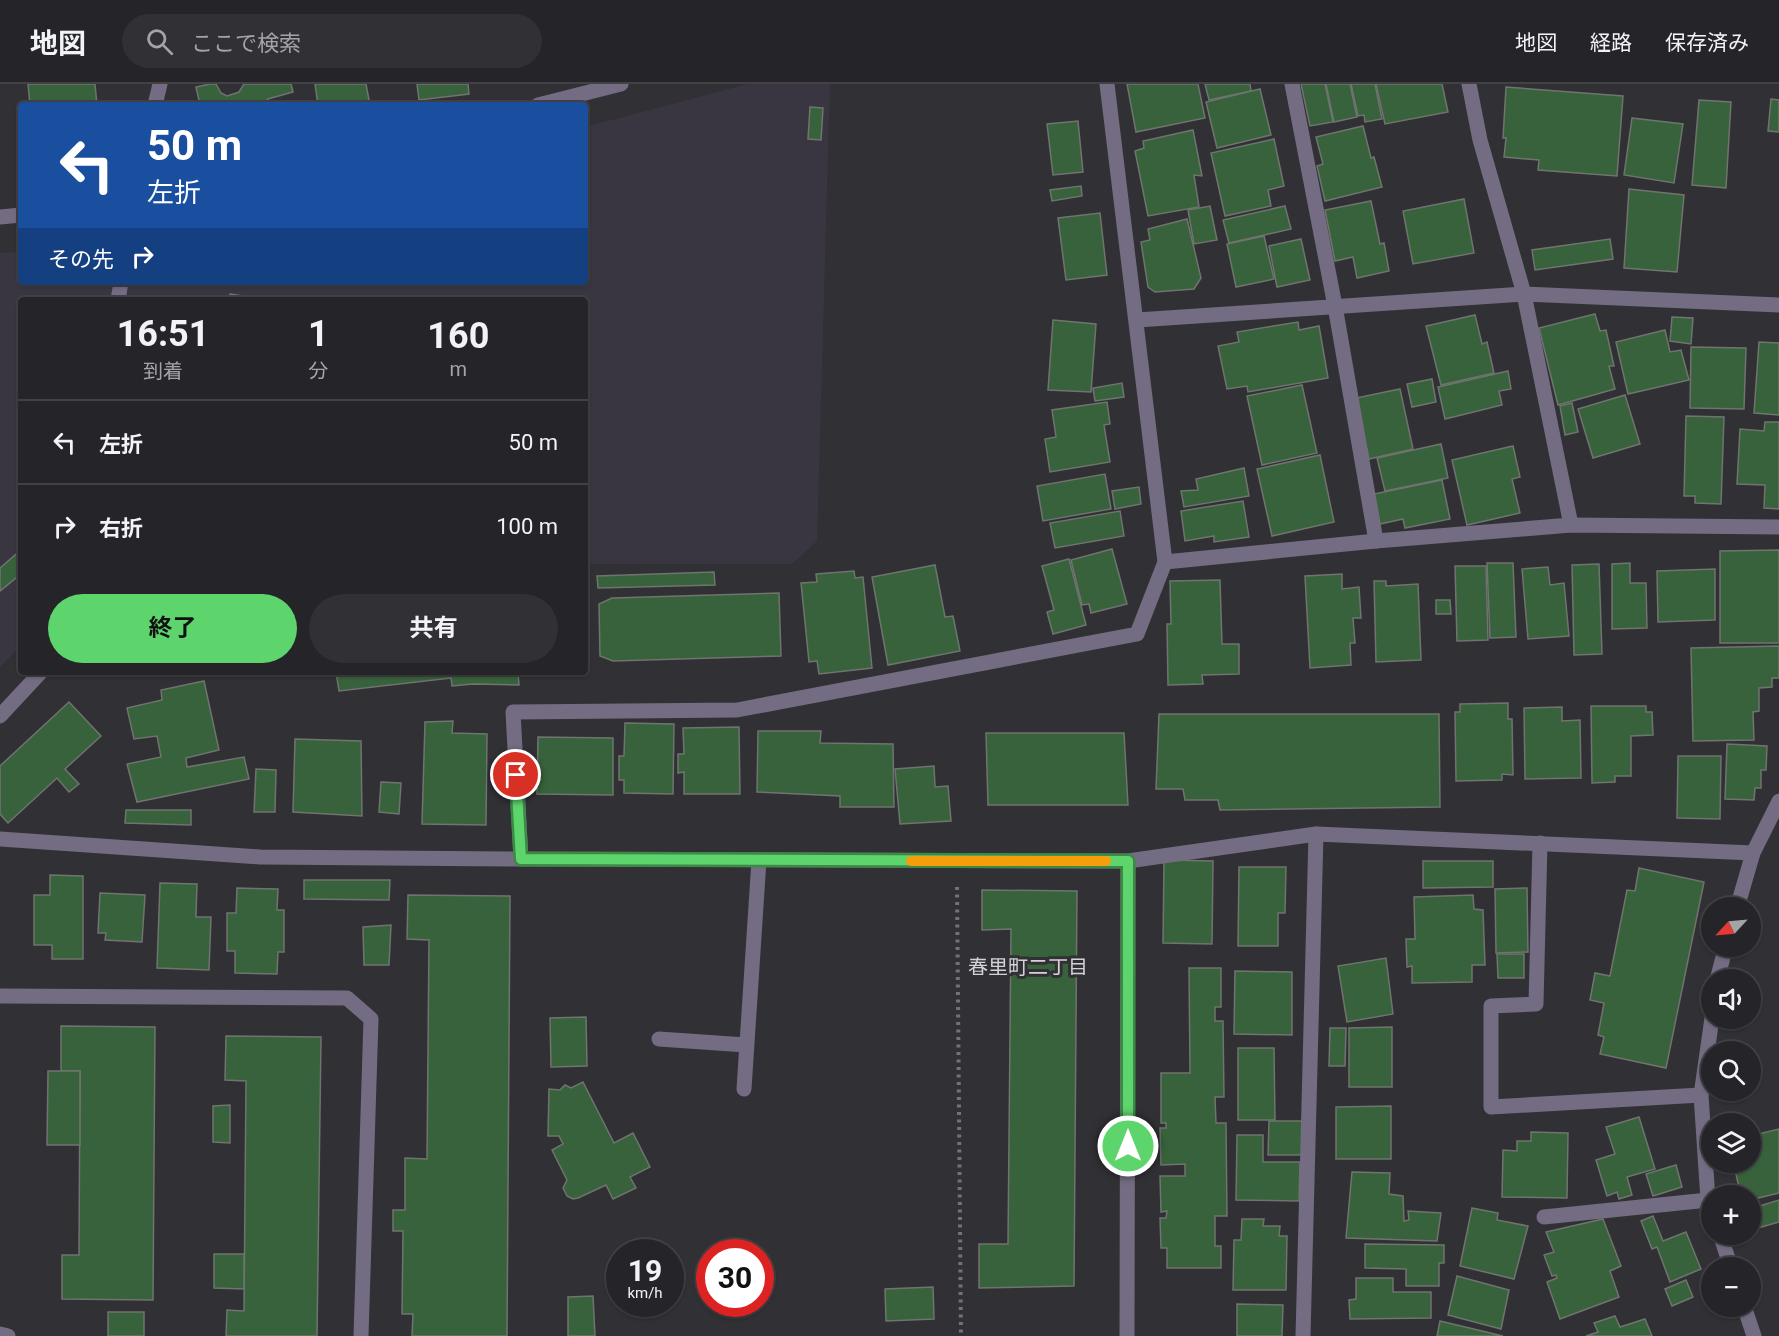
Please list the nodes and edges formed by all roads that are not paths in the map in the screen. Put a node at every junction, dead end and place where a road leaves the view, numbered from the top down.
1 (160, 84) edge
2 (1107, 84) edge
3 (1292, 84) edge
4 (1469, 84) edge
5 (616, 85) edge
6 (156, 102) edge
7 (550, 102) edge
8 (18, 215) edge
9 (0, 217) edge
10 (1524, 294) junction
11 (1779, 305) edge
12 (1335, 306) junction
13 (1137, 320) junction
14 (1571, 525) junction
15 (1779, 527) edge
16 (1376, 541) junction
17 (1165, 562) junction
18 (38, 675) edge
19 (0, 716) edge
20 (1779, 801) edge
21 (1316, 834) junction
22 (0, 838) edge
23 (1540, 843) junction
24 (1752, 853) junction
25 (521, 859) junction
26 (759, 860) junction
27 (1128, 861) junction
28 (1740, 897) edge
29 (0, 996) edge
30 (659, 1039) dead end
31 (746, 1045) junction
32 (744, 1089) dead end
33 (1701, 1095) edge
34 (1701, 1101) edge
35 (1708, 1185) edge
36 (1701, 1206) edge
37 (1545, 1217) dead end
38 (1748, 1317) edge
39 (0, 1334) edge
40 (8, 1336) edge
41 (361, 1336) edge
42 (1127, 1336) edge
43 (1303, 1336) edge
44 (1754, 1336) edge

1 - 6 street
2 - 13 street
3 - 12 street
4 - 10 street
5 - 7 street
8 - 9 street
10 - 11 street
10 - 12 street
10 - 14 street
12 - 13 street
12 - 16 street
13 - 17 street
14 - 15 street
14 - 16 street
16 - 17 street
17 - 25 street
18 - 19 street
20 - 24 street
21 - 23 street
21 - 27 street
21 - 43 street
22 - 25 street
23 - 24 street
23 - 33 street
24 - 28 street
25 - 26 street
26 - 27 street
26 - 31 street
27 - 42 street
29 - 41 street
30 - 31 street
31 - 32 street
34 - 35 street
36 - 37 street
38 - 44 street
39 - 40 street

